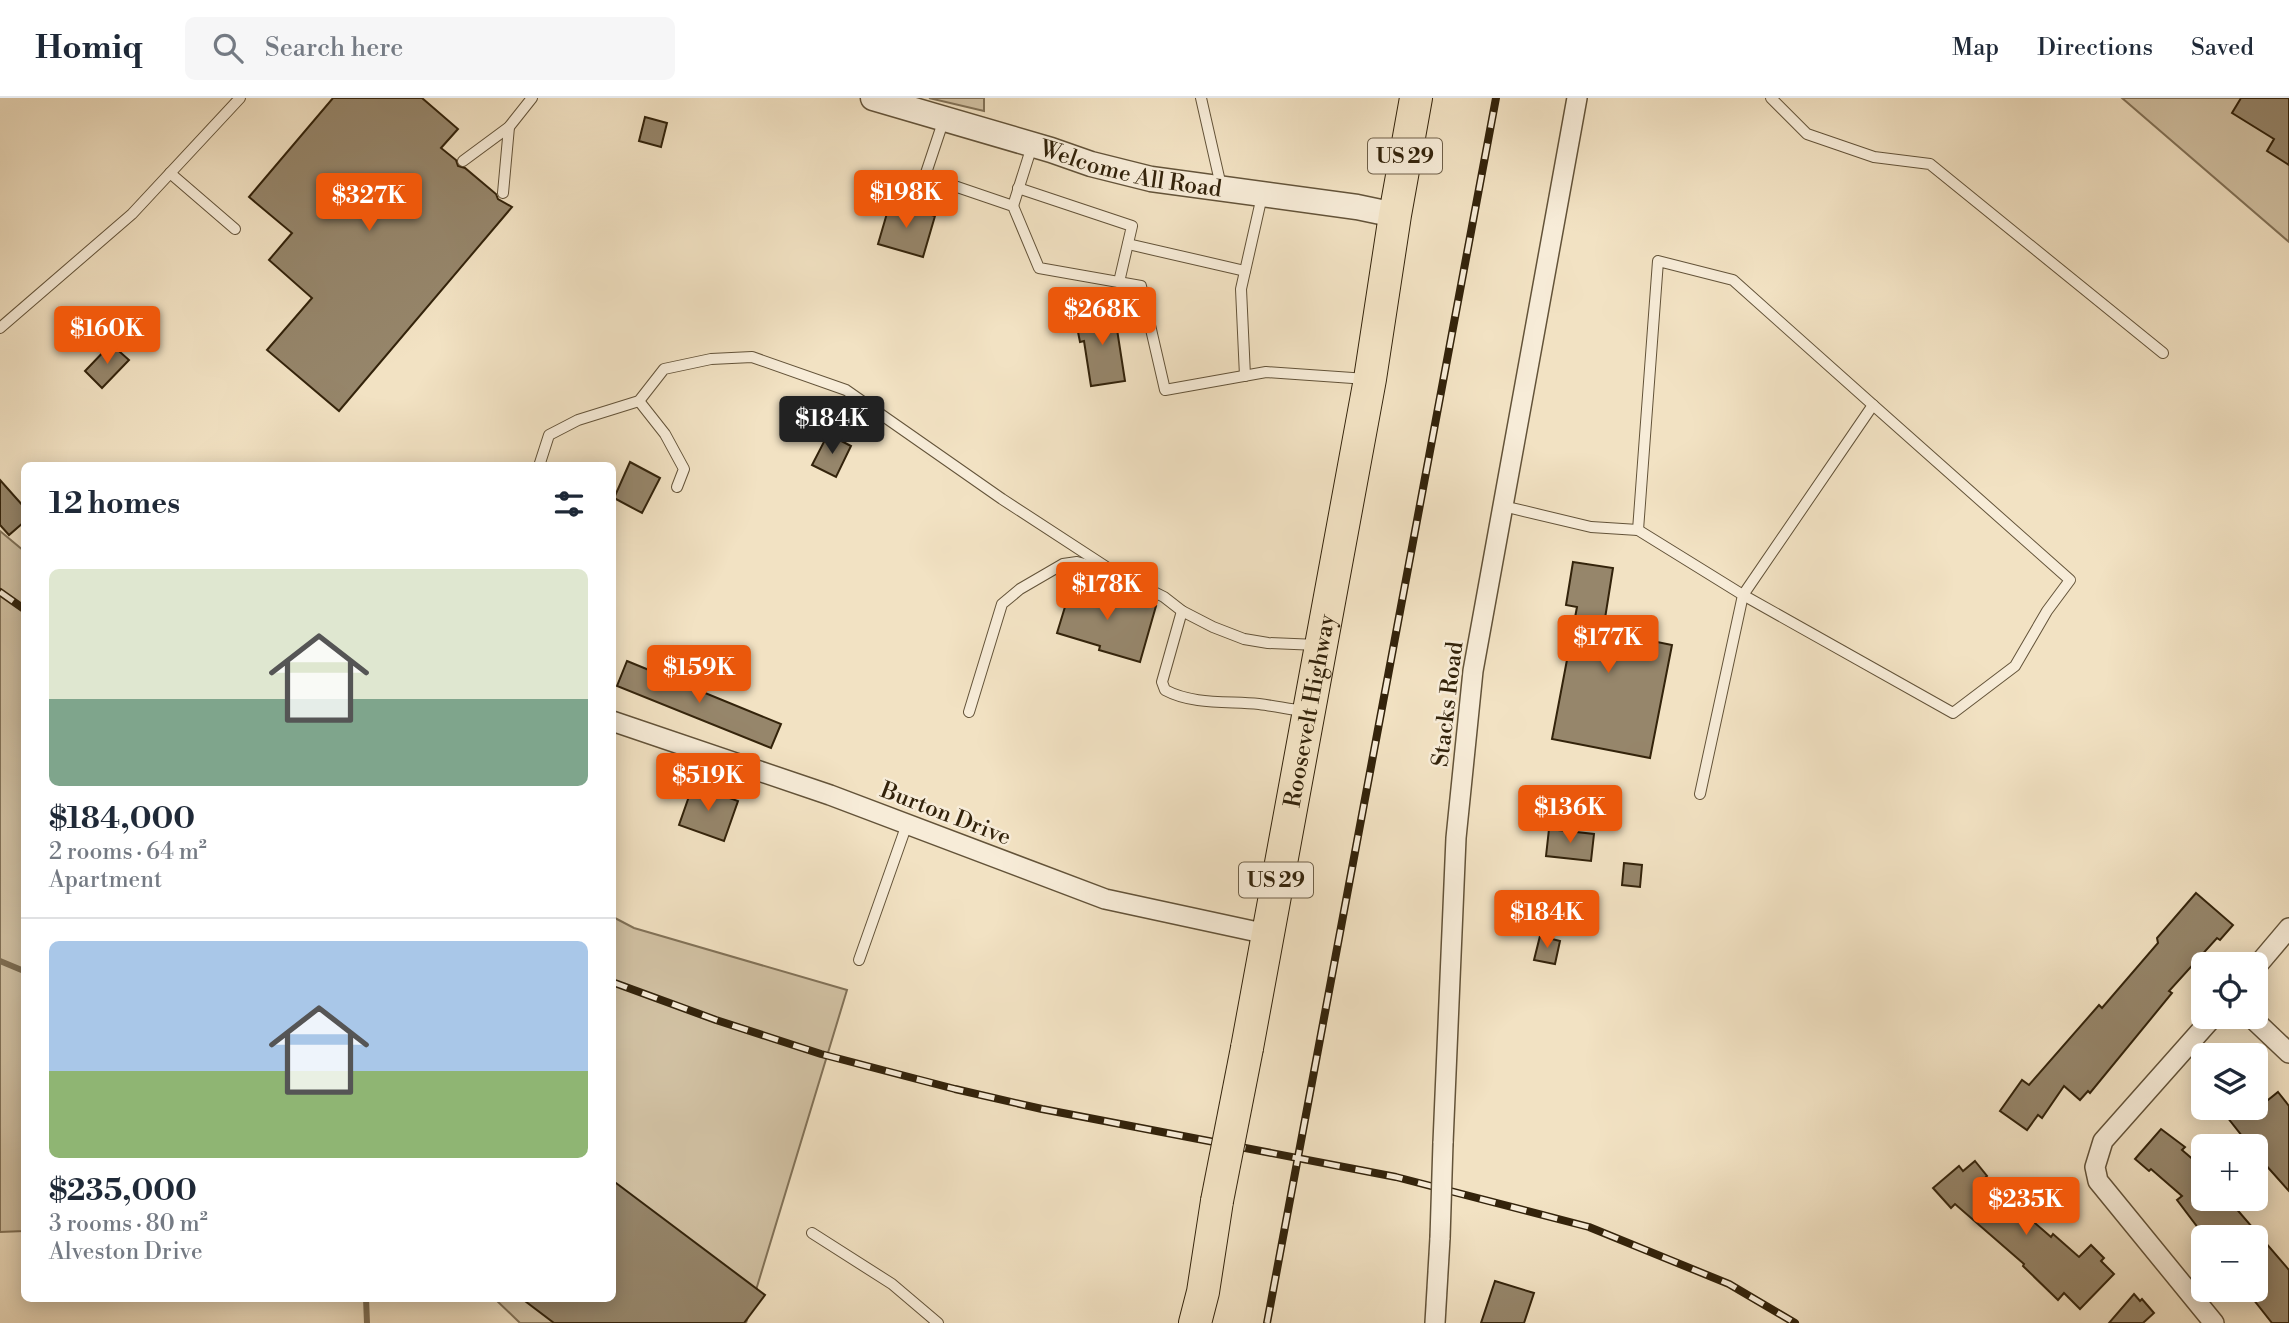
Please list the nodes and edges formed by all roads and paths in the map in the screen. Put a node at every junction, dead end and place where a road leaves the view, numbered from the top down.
1 (240, 98) edge
2 (873, 98) edge
3 (1201, 98) edge
4 (1416, 98) edge
5 (1577, 98) edge
6 (1771, 98) edge
7 (530, 99) edge
8 (944, 118) junction
9 (509, 127) junction
10 (1033, 145) junction
11 (463, 161) dead end
12 (170, 173) junction
13 (1018, 188) junction
14 (1222, 190) junction
15 (503, 193) dead end
16 (1262, 195) junction
17 (1013, 206) junction
18 (1395, 215) junction
19 (235, 229) dead end
20 (1128, 244) junction
21 (1245, 271) junction
22 (1119, 282) junction
23 (0, 328) edge
24 (2163, 353) dead end
25 (1245, 376) junction
26 (1370, 379) junction
27 (639, 401) junction
28 (1873, 405) junction
29 (540, 462) edge
30 (677, 487) dead end
31 (1503, 506) junction
32 (1638, 530) junction
33 (1114, 572) junction
34 (1743, 595) junction
35 (1182, 611) junction
36 (1322, 645) junction
37 (969, 712) dead end
38 (1308, 712) junction
39 (616, 722) edge
40 (1700, 794) dead end
41 (907, 824) junction
42 (2289, 928) edge
43 (1266, 933) junction
44 (2268, 953) edge
45 (859, 960) dead end
46 (2202, 1029) edge
47 (2264, 1029) edge
48 (2289, 1053) edge
49 (812, 1233) dead end
50 (938, 1323) edge
51 (1195, 1323) edge
52 (1435, 1323) edge
53 (2214, 1323) edge

1 - 12 lane
2 - 8 street, Welcome All Road
3 - 14 lane
4 - 18 main road, Roosevelt Highway / US 29
5 - 31 street, Stacks Road
6 - 24 lane
7 - 9 lane
8 - 10 street, Welcome All Road
8 - 17 lane
9 - 11 lane
9 - 15 lane
10 - 13 lane
10 - 14 street, Welcome All Road
12 - 19 lane
12 - 23 lane
13 - 17 lane
13 - 20 lane
14 - 16 street, Welcome All Road
16 - 18 street, Welcome All Road
16 - 21 lane
17 - 22 lane
18 - 26 main road, Roosevelt Highway / US 29
20 - 21 lane
20 - 22 lane
21 - 25 lane
22 - 25 lane
25 - 26 lane
26 - 36 main road, Roosevelt Highway / US 29
27 - 29 lane
27 - 30 lane
27 - 33 lane
28 - 32 lane
28 - 34 lane
28 - 34 lane
31 - 32 lane
31 - 52 street, Stacks Road, bridge
32 - 34 lane
33 - 35 lane
33 - 37 lane
34 - 40 lane
35 - 36 lane
35 - 38 lane
36 - 38 main road, Roosevelt Highway / US 29
38 - 43 main road, Roosevelt Highway / US 29
39 - 41 street, Burton Drive
41 - 43 street, Burton Drive
41 - 45 lane
42 - 44 street
43 - 51 main road, Roosevelt Highway / US 29, bridge
46 - 53 street
47 - 48 street
49 - 50 lane

